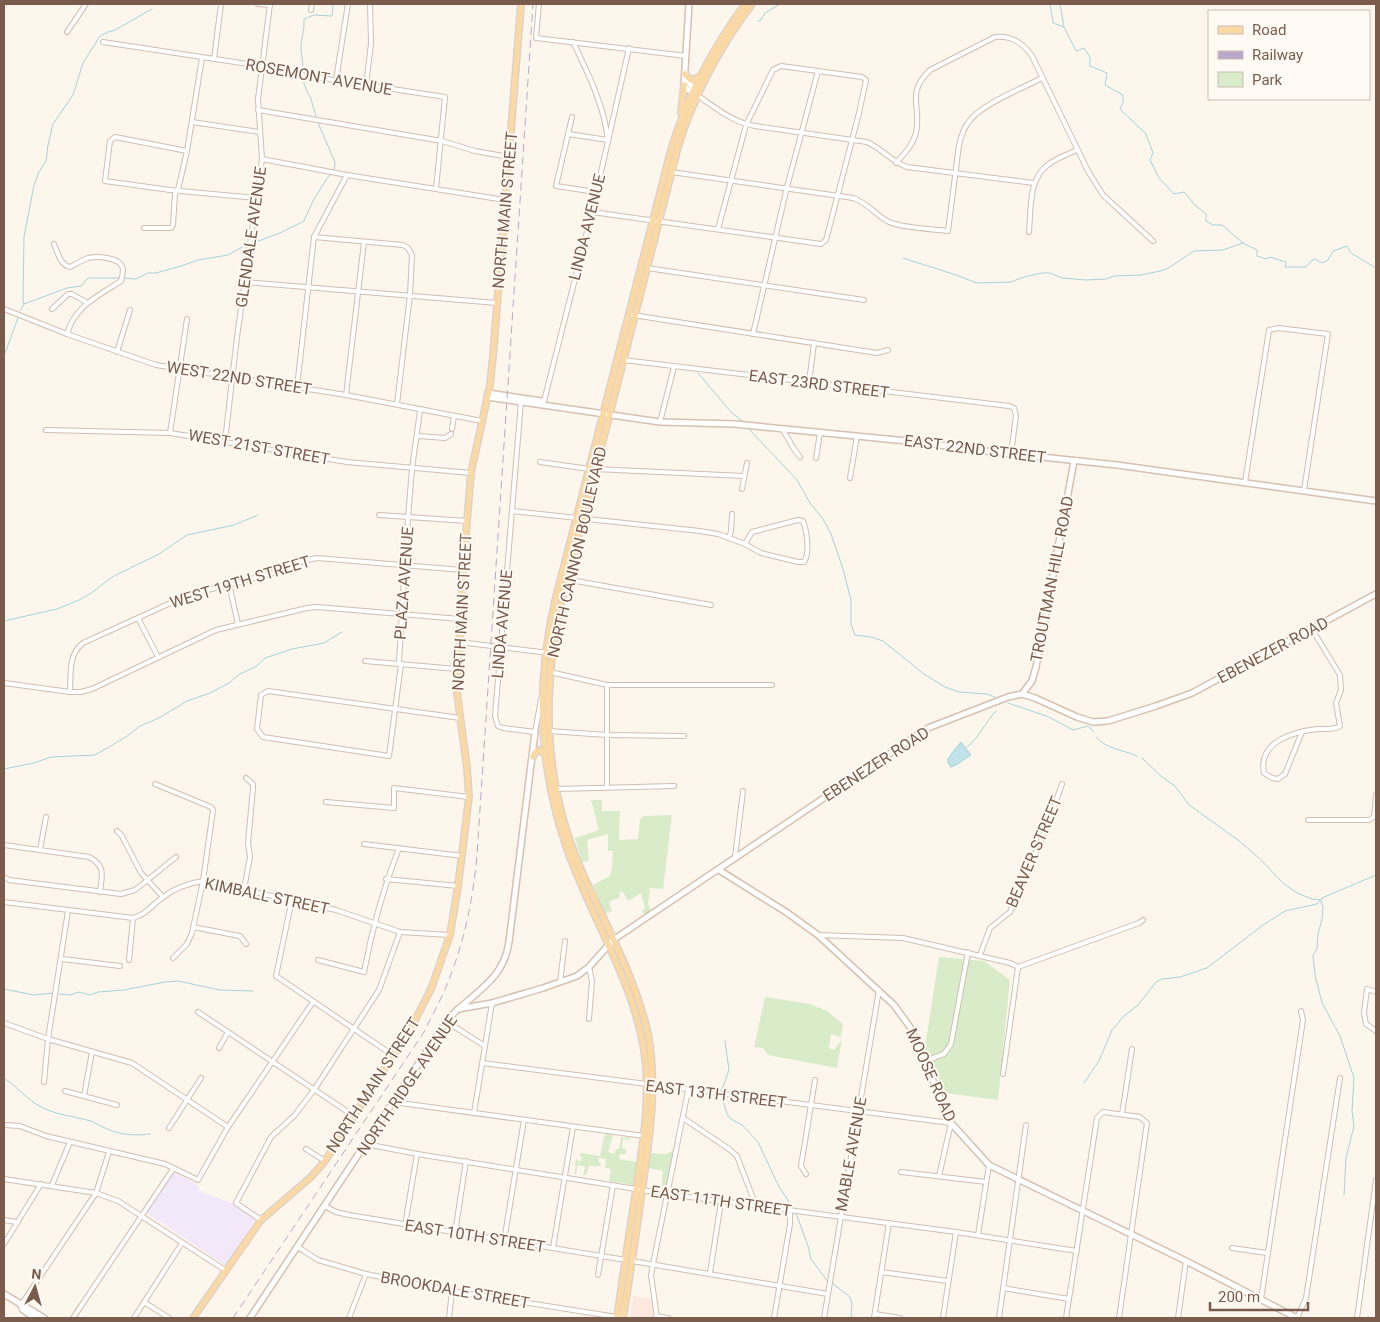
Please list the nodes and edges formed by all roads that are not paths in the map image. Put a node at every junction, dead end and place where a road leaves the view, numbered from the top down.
1 (86, 4) edge
2 (221, 4) edge
3 (258, 4) edge
4 (270, 4) edge
5 (312, 4) edge
6 (348, 4) edge
7 (370, 4) edge
8 (521, 4) edge
9 (539, 4) edge
10 (688, 4) edge
11 (745, 4) edge
12 (752, 4) edge
13 (311, 10) dead end
14 (67, 32) dead end
15 (104, 42) dead end
16 (573, 42) junction
17 (629, 48) junction
18 (686, 56) junction
19 (202, 58) junction
20 (214, 59) junction
21 (260, 66) junction
22 (818, 71) junction
23 (685, 74) junction
24 (699, 77) junction
25 (1042, 78) junction
26 (336, 80) junction
27 (684, 85) junction
28 (366, 86) junction
29 (695, 92) junction
30 (258, 110) junction
31 (572, 117) dead end
32 (192, 122) junction
33 (679, 124) junction
34 (746, 124) junction
35 (259, 132) junction
36 (802, 133) junction
37 (568, 134) junction
38 (608, 140) junction
39 (852, 140) junction
40 (442, 141) junction
41 (187, 150) junction
42 (1077, 150) junction
43 (509, 157) junction
44 (262, 159) junction
45 (896, 163) junction
46 (671, 172) junction
47 (955, 173) junction
48 (347, 175) junction
49 (730, 180) junction
50 (1034, 183) junction
51 (787, 188) junction
52 (436, 189) junction
53 (178, 190) junction
54 (596, 192) junction
55 (838, 195) junction
56 (257, 198) junction
57 (505, 200) junction
58 (592, 212) junction
59 (655, 222) junction
60 (144, 228) dead end
61 (718, 229) junction
62 (1029, 232) dead end
63 (314, 237) junction
64 (776, 237) junction
65 (1153, 241) dead end
66 (364, 242) junction
67 (54, 244) dead end
68 (647, 268) junction
69 (244, 282) junction
70 (764, 286) junction
71 (308, 288) junction
72 (358, 291) junction
73 (410, 295) junction
74 (864, 300) dead end
75 (86, 302) junction
76 (497, 303) junction
77 (52, 309) dead end
78 (4, 310) edge
79 (130, 310) dead end
80 (631, 315) junction
81 (187, 319) dead end
82 (67, 334) junction
83 (753, 334) junction
84 (814, 344) junction
85 (888, 350) dead end
86 (117, 352) junction
87 (623, 360) junction
88 (674, 367) junction
89 (180, 369) junction
90 (233, 378) junction
91 (809, 382) junction
92 (297, 387) junction
93 (346, 395) junction
94 (488, 395) junction
95 (521, 402) junction
96 (543, 403) junction
97 (397, 404) junction
98 (420, 410) junction
99 (606, 414) junction
100 (454, 416) junction
101 (482, 421) junction
102 (660, 422) junction
103 (452, 429) dead end
104 (46, 430) dead end
105 (783, 430) junction
106 (170, 433) junction
107 (820, 433) junction
108 (451, 434) dead end
109 (418, 436) junction
110 (857, 436) junction
111 (225, 441) junction
112 (1012, 454) junction
113 (800, 457) dead end
114 (816, 458) dead end
115 (1074, 461) junction
116 (540, 462) dead end
117 (747, 463) dead end
118 (412, 468) junction
119 (592, 469) junction
120 (471, 473) junction
121 (744, 476) junction
122 (850, 478) dead end
123 (1245, 482) junction
124 (742, 489) dead end
125 (1304, 490) junction
126 (1376, 501) edge
127 (512, 511) junction
128 (732, 514) dead end
129 (378, 515) dead end
130 (408, 517) junction
131 (579, 519) junction
132 (467, 521) junction
133 (729, 538) junction
134 (745, 544) junction
135 (405, 566) junction
136 (463, 570) junction
137 (564, 579) junction
138 (229, 584) junction
139 (1376, 594) edge
140 (711, 605) dead end
141 (402, 614) junction
142 (138, 618) junction
143 (460, 619) junction
144 (238, 624) junction
145 (1312, 629) junction
146 (459, 642) junction
147 (500, 647) junction
148 (548, 653) junction
149 (158, 657) junction
150 (365, 661) dead end
151 (401, 664) junction
152 (457, 669) junction
153 (550, 672) junction
154 (4, 683) edge
155 (607, 685) junction
156 (772, 685) dead end
157 (542, 691) junction
158 (70, 692) junction
159 (1022, 694) junction
160 (396, 708) junction
161 (460, 718) junction
162 (549, 731) junction
163 (535, 732) junction
164 (1302, 732) junction
165 (607, 736) junction
166 (684, 736) dead end
167 (544, 753) junction
168 (533, 757) junction
169 (246, 778) dead end
170 (155, 784) dead end
171 (1062, 784) dead end
172 (674, 786) dead end
173 (607, 787) junction
174 (556, 789) junction
175 (743, 791) dead end
176 (1376, 795) edge
177 (469, 798) junction
178 (326, 802) dead end
179 (46, 817) dead end
180 (1308, 820) dead end
181 (117, 831) dead end
182 (364, 844) dead end
183 (4, 845) edge
184 (398, 848) junction
185 (40, 850) junction
186 (462, 856) junction
187 (176, 857) dead end
188 (735, 857) junction
189 (719, 870) junction
190 (4, 877) edge
191 (386, 879) junction
192 (148, 880) junction
193 (203, 881) junction
194 (458, 886) junction
195 (244, 889) junction
196 (100, 892) junction
197 (162, 897) junction
198 (292, 899) junction
199 (4, 902) edge
200 (68, 911) junction
201 (133, 918) junction
202 (1143, 920) dead end
203 (374, 923) junction
204 (193, 927) junction
205 (400, 932) junction
206 (818, 934) junction
207 (450, 935) junction
208 (565, 941) dead end
209 (610, 942) junction
210 (246, 944) dead end
211 (968, 952) junction
212 (980, 955) junction
213 (173, 958) dead end
214 (62, 959) junction
215 (129, 960) dead end
216 (318, 960) dead end
217 (120, 966) dead end
218 (589, 967) junction
219 (1018, 967) junction
220 (560, 982) junction
221 (879, 990) junction
222 (1376, 992) edge
223 (313, 1002) junction
224 (492, 1003) junction
225 (458, 1009) junction
226 (1301, 1011) dead end
227 (198, 1012) dead end
228 (589, 1019) dead end
229 (447, 1022) junction
230 (4, 1023) edge
231 (354, 1029) junction
232 (1376, 1031) edge
233 (228, 1032) junction
234 (48, 1039) junction
235 (485, 1046) junction
236 (219, 1048) dead end
237 (1132, 1049) dead end
238 (92, 1052) junction
239 (394, 1056) junction
240 (274, 1061) junction
241 (925, 1061) junction
242 (482, 1063) junction
243 (1003, 1074) dead end
244 (201, 1078) dead end
245 (1340, 1078) dead end
246 (815, 1080) dead end
247 (44, 1082) dead end
248 (650, 1086) junction
249 (314, 1090) junction
250 (688, 1090) junction
251 (65, 1091) dead end
252 (84, 1096) junction
253 (186, 1099) junction
254 (393, 1102) junction
255 (117, 1105) dead end
256 (810, 1106) junction
257 (858, 1112) junction
258 (474, 1113) junction
259 (1122, 1114) junction
260 (354, 1116) junction
261 (683, 1118) junction
262 (524, 1120) junction
263 (951, 1123) junction
264 (4, 1124) edge
265 (1026, 1125) dead end
266 (228, 1127) junction
267 (573, 1127) junction
268 (169, 1128) dead end
269 (644, 1136) junction
270 (70, 1142) junction
271 (366, 1144) junction
272 (306, 1149) dead end
273 (110, 1152) junction
274 (417, 1154) junction
275 (324, 1161) junction
276 (466, 1162) junction
277 (990, 1164) junction
278 (173, 1169) junction
279 (516, 1170) junction
280 (902, 1172) dead end
281 (806, 1174) dead end
282 (940, 1176) junction
283 (4, 1178) edge
284 (565, 1178) junction
285 (1019, 1180) junction
286 (1376, 1180) edge
287 (986, 1182) junction
288 (41, 1184) junction
289 (52, 1185) junction
290 (613, 1185) junction
291 (639, 1190) junction
292 (96, 1193) junction
293 (667, 1194) junction
294 (721, 1202) junction
295 (325, 1206) junction
296 (756, 1206) junction
297 (793, 1210) junction
298 (1083, 1210) junction
299 (142, 1215) junction
300 (840, 1217) junction
301 (4, 1220) edge
302 (261, 1220) junction
303 (17, 1222) junction
304 (889, 1223) junction
305 (405, 1225) junction
306 (956, 1232) junction
307 (455, 1233) junction
308 (1132, 1234) junction
309 (978, 1235) junction
310 (504, 1240) junction
311 (1010, 1240) junction
312 (182, 1243) junction
313 (4, 1244) edge
314 (298, 1248) junction
315 (553, 1248) junction
316 (1232, 1248) dead end
317 (1077, 1251) junction
318 (1268, 1253) junction
319 (601, 1256) junction
320 (629, 1260) junction
321 (1186, 1260) junction
322 (653, 1264) junction
323 (225, 1270) junction
324 (881, 1272) junction
325 (710, 1273) junction
326 (366, 1274) junction
327 (598, 1276) dead end
328 (948, 1281) junction
329 (780, 1285) junction
330 (1003, 1288) junction
331 (452, 1291) junction
332 (4, 1294) edge
333 (828, 1294) junction
334 (1070, 1299) junction
335 (1261, 1299) junction
336 (144, 1302) junction
337 (21, 1305) junction
338 (874, 1316) edge
339 (656, 1317) edge
340 (35, 1318) edge
341 (44, 1318) edge
342 (73, 1318) edge
343 (134, 1318) edge
344 (169, 1318) edge
345 (193, 1318) edge
346 (250, 1318) edge
347 (349, 1318) edge
348 (448, 1318) edge
349 (619, 1318) edge
350 (668, 1318) edge
351 (774, 1318) edge
352 (824, 1318) edge
353 (900, 1318) edge
354 (943, 1318) edge
355 (999, 1318) edge
356 (1066, 1318) edge
357 (1119, 1318) edge
358 (1178, 1318) edge
359 (1297, 1318) edge
360 (1357, 1318) edge

1 - 14 street
2 - 20 street
3 - 4 street
4 - 21 street, GLENDALE AVENUE
5 - 13 street
6 - 26 street
7 - 28 street
8 - 43 main road, NORTH MAIN STREET
9 - 16 street
10 - 18 street
11 - 24 main road, NORTH CANNON BOULEVARD
12 - 29 main road, NORTH CANNON BOULEVARD
15 - 19 street, ROSEMONT AVENUE
16 - 17 street
16 - 38 street
17 - 18 street
17 - 38 street, LINDA AVENUE
18 - 23 street
19 - 20 street, ROSEMONT AVENUE
19 - 32 street
20 - 21 street, ROSEMONT AVENUE
21 - 26 street, ROSEMONT AVENUE
21 - 30 street, GLENDALE AVENUE
22 - 34 street
22 - 36 street
22 - 39 street
23 - 24 main road
23 - 27 street
23 - 29 street
24 - 29 main road, NORTH CANNON BOULEVARD
25 - 42 street
25 - 45 street
25 - 47 street
26 - 28 street, ROSEMONT AVENUE
27 - 29 street
27 - 33 main road
28 - 40 street, ROSEMONT AVENUE
29 - 33 main road, NORTH CANNON BOULEVARD
29 - 34 street
29 - 46 main road, NORTH CANNON BOULEVARD
30 - 35 street, GLENDALE AVENUE
30 - 40 street
31 - 37 street
32 - 35 street
32 - 41 street
33 - 59 main road, NORTH CANNON BOULEVARD
34 - 36 street
34 - 49 street
35 - 44 street, GLENDALE AVENUE
36 - 39 street
36 - 51 street
37 - 38 street
37 - 54 street
38 - 54 street, LINDA AVENUE
39 - 45 street
39 - 55 street
40 - 43 street
40 - 52 street, ROSEMONT AVENUE
41 - 53 street
41 - 53 street
42 - 50 street
42 - 65 street
43 - 57 main road, NORTH MAIN STREET
44 - 48 street
44 - 56 street, GLENDALE AVENUE
45 - 47 street
46 - 49 street
46 - 59 main road, NORTH CANNON BOULEVARD
47 - 50 street
47 - 55 street
48 - 52 street
48 - 63 street
49 - 51 street
49 - 61 street
50 - 62 street
51 - 55 street
51 - 64 street
52 - 57 street
53 - 56 street
53 - 60 street
54 - 58 street, LINDA AVENUE
55 - 64 street
56 - 69 street, GLENDALE AVENUE
57 - 76 main road, NORTH MAIN STREET
58 - 59 street
58 - 96 street, LINDA AVENUE
59 - 61 street
59 - 68 main road, NORTH CANNON BOULEVARD
59 - 80 main road, NORTH CANNON BOULEVARD
61 - 64 street
63 - 66 street
63 - 71 street
64 - 70 street
66 - 72 street
66 - 73 street
67 - 75 street
68 - 70 street
68 - 80 main road, NORTH CANNON BOULEVARD
69 - 71 street
69 - 90 street, GLENDALE AVENUE
70 - 74 street
70 - 83 street
71 - 72 street
71 - 92 street
72 - 73 street
72 - 93 street
73 - 76 street
73 - 97 street
75 - 77 street
75 - 82 street
76 - 94 main road, NORTH MAIN STREET
78 - 82 street, WEST 22ND STREET
79 - 86 street
80 - 83 street
80 - 87 main road, NORTH CANNON BOULEVARD
80 - 99 main road, NORTH CANNON BOULEVARD
81 - 89 street
82 - 86 street, WEST 22ND STREET
83 - 84 street
84 - 85 street
84 - 91 street
86 - 89 street, WEST 22ND STREET
87 - 88 street, EAST 23RD STREET
87 - 99 main road, NORTH CANNON BOULEVARD
88 - 91 street, EAST 23RD STREET
88 - 102 street
89 - 90 street, WEST 22ND STREET
89 - 106 street
90 - 92 street, WEST 22ND STREET
90 - 111 street, GLENDALE AVENUE
91 - 112 street, EAST 23RD STREET
92 - 93 street, WEST 22ND STREET
93 - 97 street, WEST 22ND STREET
94 - 95 street, EAST 22ND STREET
94 - 96 street, EAST 22ND STREET
94 - 101 main road, NORTH MAIN STREET
95 - 96 street, EAST 22ND STREET
95 - 127 street, LINDA AVENUE
96 - 99 street, EAST 22ND STREET
97 - 98 street, WEST 22ND STREET
98 - 100 street, WEST 22ND STREET
98 - 109 street, PLAZA AVENUE
99 - 102 street, EAST 22ND STREET
99 - 119 main road, NORTH CANNON BOULEVARD
100 - 101 street, WEST 22ND STREET
100 - 103 street
101 - 120 main road, NORTH MAIN STREET
102 - 105 street, EAST 22ND STREET
104 - 106 street, WEST 21ST STREET
105 - 107 street, EAST 22ND STREET
105 - 113 street
106 - 111 street, WEST 21ST STREET
107 - 110 street, EAST 22ND STREET
107 - 114 street
108 - 109 street
109 - 118 street, PLAZA AVENUE
110 - 112 street, EAST 22ND STREET
110 - 122 street
111 - 118 street, WEST 21ST STREET
112 - 115 street, EAST 22ND STREET
115 - 123 street, EAST 22ND STREET
115 - 159 street, TROUTMAN HILL ROAD
116 - 119 street
117 - 121 street
118 - 120 street, WEST 21ST STREET
118 - 130 street, PLAZA AVENUE
119 - 121 street
119 - 131 main road, NORTH CANNON BOULEVARD
120 - 132 main road, NORTH MAIN STREET
121 - 124 street
123 - 125 street, EAST 22ND STREET
123 - 125 street
125 - 126 street, EAST 22ND STREET
127 - 131 street
127 - 147 street, LINDA AVENUE
128 - 133 street
129 - 130 street
130 - 132 street
130 - 135 street, PLAZA AVENUE
131 - 133 street
131 - 137 main road, NORTH CANNON BOULEVARD
132 - 136 main road, NORTH MAIN STREET
133 - 134 street
134 - 134 street
135 - 136 street, WEST 19TH STREET
135 - 138 street, WEST 19TH STREET
135 - 141 street, PLAZA AVENUE
136 - 143 main road, NORTH MAIN STREET
137 - 140 street
137 - 148 main road, NORTH CANNON BOULEVARD
138 - 142 street, WEST 19TH STREET
138 - 144 street
139 - 145 street, EBENEZER ROAD
141 - 143 street
141 - 144 street
141 - 151 street, PLAZA AVENUE
142 - 149 street
142 - 158 street, WEST 19TH STREET
143 - 146 main road, NORTH MAIN STREET
144 - 149 street
145 - 159 street, EBENEZER ROAD
145 - 164 street
146 - 147 street
146 - 152 main road, NORTH MAIN STREET
147 - 148 street
147 - 163 street, LINDA AVENUE
148 - 153 main road, NORTH CANNON BOULEVARD
148 - 157 main road, NORTH CANNON BOULEVARD
149 - 158 street
150 - 151 street
151 - 152 street
151 - 160 street, PLAZA AVENUE
152 - 161 main road, NORTH MAIN STREET
153 - 155 street
153 - 162 main road, NORTH CANNON BOULEVARD
154 - 158 street
155 - 156 street
155 - 165 street
157 - 163 street, NORTH RIDGE AVENUE
157 - 167 main road, NORTH CANNON BOULEVARD
159 - 188 street, EBENEZER ROAD
160 - 160 street, PLAZA AVENUE
160 - 161 street
161 - 177 main road, NORTH MAIN STREET
162 - 165 street
162 - 174 main road, NORTH CANNON BOULEVARD
163 - 168 street, NORTH RIDGE AVENUE
164 - 164 street
165 - 166 street
165 - 173 street
167 - 168 main road
167 - 209 main road, NORTH CANNON BOULEVARD
168 - 225 street, NORTH RIDGE AVENUE
169 - 195 street
170 - 193 street
171 - 212 street, BEAVER STREET
172 - 173 street
173 - 174 street
174 - 209 main road, NORTH CANNON BOULEVARD
175 - 188 street
176 - 180 street
177 - 178 street
177 - 186 main road, NORTH MAIN STREET
179 - 185 street
181 - 192 street
182 - 184 street
183 - 185 street
184 - 186 street
184 - 191 street
185 - 196 street
186 - 194 main road, NORTH MAIN STREET
187 - 192 street
188 - 189 street, EBENEZER ROAD
189 - 206 street, MOOSE ROAD
189 - 209 street, EBENEZER ROAD
190 - 196 street
191 - 194 street
191 - 203 street
192 - 196 street
192 - 197 street
193 - 195 street, KIMBALL STREET
193 - 197 street, KIMBALL STREET
193 - 204 street
194 - 207 main road, NORTH MAIN STREET
195 - 198 street, KIMBALL STREET
197 - 201 street, KIMBALL STREET
198 - 203 street, KIMBALL STREET
198 - 223 street
199 - 200 street
200 - 201 street
200 - 214 street
201 - 215 street
202 - 219 street
203 - 205 street, KIMBALL STREET
203 - 216 street
204 - 210 street
204 - 213 street
205 - 207 street, KIMBALL STREET
205 - 231 street
206 - 211 street
206 - 221 street, MOOSE ROAD
207 - 239 main road, NORTH MAIN STREET
208 - 220 street
209 - 218 street, EBENEZER ROAD
209 - 248 main road, NORTH CANNON BOULEVARD
211 - 212 street
211 - 241 street
212 - 219 street
214 - 217 street
214 - 234 street
218 - 220 street, EBENEZER ROAD
218 - 228 street
219 - 243 street
220 - 224 street, EBENEZER ROAD
221 - 241 street, MOOSE ROAD
221 - 257 street, MABLE AVENUE
222 - 232 street
223 - 231 street
223 - 240 street
224 - 225 street, EBENEZER ROAD
224 - 235 street
225 - 229 street, NORTH RIDGE AVENUE
226 - 318 street
227 - 233 street
229 - 235 street
229 - 254 street, NORTH RIDGE AVENUE
230 - 234 street
231 - 239 street
231 - 249 street
233 - 236 street
233 - 240 street
234 - 238 street
234 - 247 street
235 - 242 street
237 - 259 street
238 - 252 street
238 - 253 street
239 - 260 main road, NORTH MAIN STREET
240 - 249 street
240 - 266 street
241 - 263 street, MOOSE ROAD
242 - 248 street, EAST 13TH STREET
242 - 258 street
244 - 253 street
245 - 359 street
246 - 256 street
248 - 250 street, EAST 13TH STREET
248 - 269 main road, NORTH CANNON BOULEVARD
248 - 291 main road, NORTH CANNON BOULEVARD
249 - 260 street
249 - 302 street
250 - 256 street, EAST 13TH STREET
250 - 261 street
251 - 252 street
252 - 255 street
253 - 266 street
253 - 268 street
254 - 258 street
254 - 271 street, NORTH RIDGE AVENUE
256 - 257 street, EAST 13TH STREET
256 - 281 street
257 - 263 street, EAST 13TH STREET
257 - 300 street, MABLE AVENUE
258 - 262 street
259 - 298 street
259 - 308 street
260 - 275 main road, NORTH MAIN STREET
261 - 293 street
261 - 296 street
262 - 267 street
262 - 279 street
263 - 277 street, MOOSE ROAD
263 - 282 street
264 - 270 street
265 - 285 street
266 - 278 street
267 - 269 street
267 - 284 street
269 - 291 main road, NORTH CANNON BOULEVARD
270 - 273 street
270 - 289 street
271 - 274 street, EAST 11TH STREET
271 - 295 street, NORTH RIDGE AVENUE
272 - 275 street
273 - 278 street
273 - 292 street
274 - 276 street, EAST 11TH STREET
274 - 305 street
275 - 302 main road, NORTH MAIN STREET
276 - 279 street, EAST 11TH STREET
276 - 307 street
277 - 285 street, MOOSE ROAD
277 - 287 street
278 - 299 street
279 - 284 street, EAST 11TH STREET
279 - 310 street
280 - 282 street
282 - 287 street
283 - 288 street
284 - 290 street, EAST 11TH STREET
284 - 315 street
285 - 298 street, MOOSE ROAD
285 - 311 street
286 - 360 street
287 - 309 street
288 - 289 street
288 - 303 street
289 - 292 street
290 - 291 street, EAST 11TH STREET
290 - 319 street
291 - 293 street, EAST 11TH STREET
291 - 320 main road, NORTH CANNON BOULEVARD
292 - 299 street
292 - 337 street
293 - 294 street, EAST 11TH STREET
293 - 322 street
294 - 296 street, EAST 11TH STREET
294 - 325 street
295 - 305 street, EAST 10TH STREET
295 - 314 street, NORTH RIDGE AVENUE
296 - 297 street, EAST 11TH STREET
297 - 300 street, EAST 11TH STREET
297 - 329 street
298 - 308 street, MOOSE ROAD
298 - 317 street
299 - 312 street
299 - 342 street
300 - 304 street, EAST 11TH STREET
300 - 333 street, MABLE AVENUE
301 - 303 street
302 - 323 main road, NORTH MAIN STREET
303 - 313 street
304 - 306 street, EAST 11TH STREET
304 - 324 street
305 - 307 street, EAST 10TH STREET
306 - 309 street, EAST 11TH STREET
306 - 328 street
307 - 310 street, EAST 10TH STREET
308 - 321 street, MOOSE ROAD
308 - 357 street
309 - 311 street, EAST 11TH STREET
310 - 315 street, EAST 10TH STREET
311 - 317 street, EAST 11TH STREET
311 - 330 street
312 - 323 street
312 - 336 street
314 - 326 street, BROOKDALE STREET
314 - 346 street, NORTH RIDGE AVENUE
315 - 319 street, EAST 10TH STREET
316 - 318 street
317 - 334 street
318 - 335 street
319 - 320 street, EAST 10TH STREET
319 - 327 street
320 - 322 street, EAST 10TH STREET
320 - 349 main road, NORTH CANNON BOULEVARD
321 - 335 street, MOOSE ROAD
321 - 358 street
322 - 325 street, EAST 10TH STREET
322 - 339 street
323 - 345 main road, NORTH MAIN STREET
324 - 328 street
324 - 338 street
325 - 329 street, EAST 10TH STREET
326 - 331 street, BROOKDALE STREET
326 - 347 street
328 - 354 street
329 - 333 street, EAST 10TH STREET
329 - 351 street
330 - 334 street
330 - 355 street
331 - 348 street
331 - 349 street, BROOKDALE STREET
332 - 337 street
333 - 352 street, MABLE AVENUE
334 - 356 street
335 - 359 street, MOOSE ROAD
336 - 343 street
336 - 344 street
337 - 340 street
337 - 341 street
338 - 353 street
339 - 350 street

